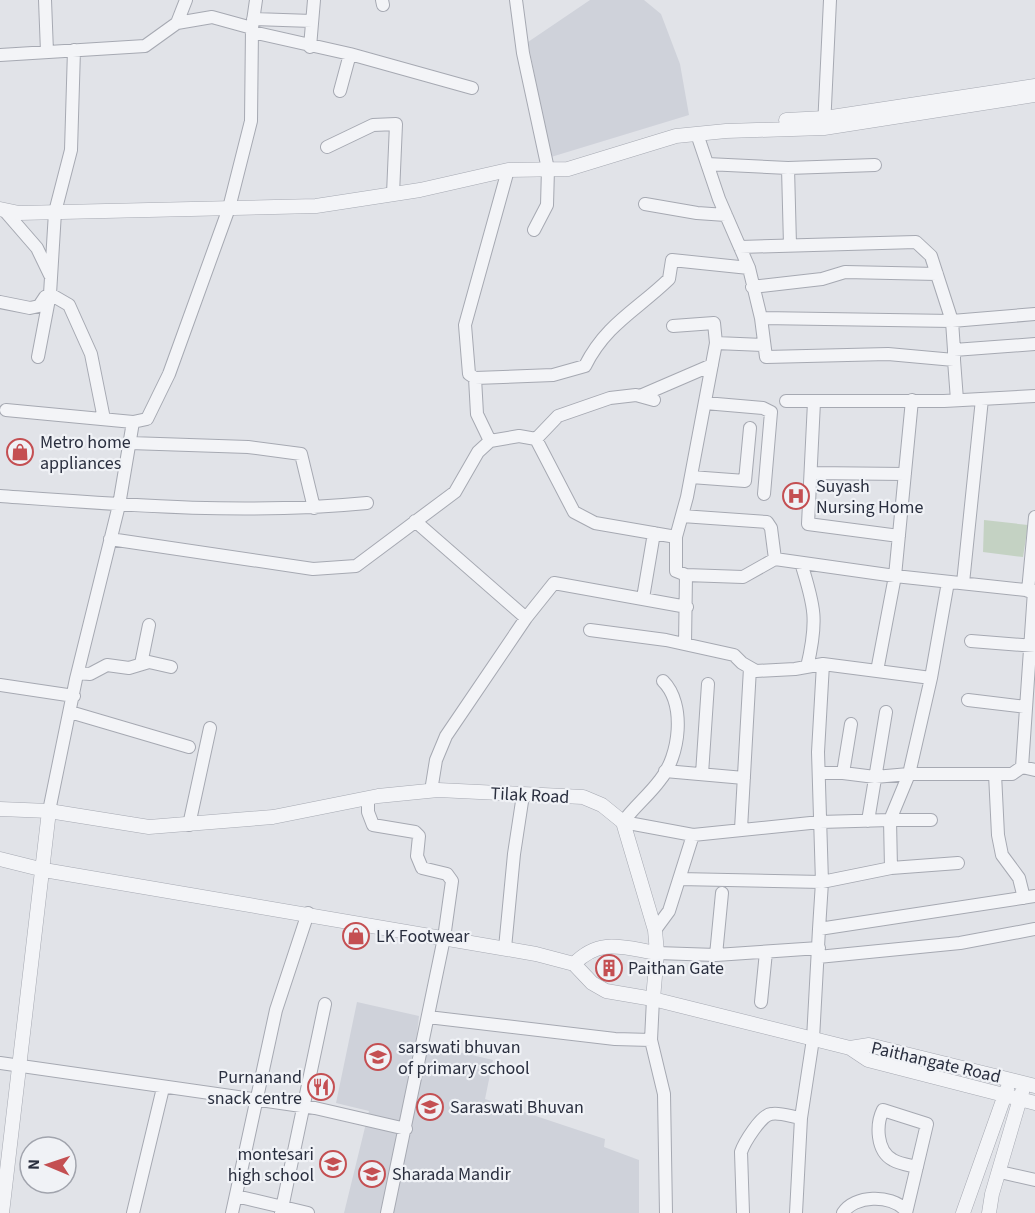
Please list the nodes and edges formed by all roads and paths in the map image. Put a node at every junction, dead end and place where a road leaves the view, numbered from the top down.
1 (45, 0) edge
2 (186, 0) edge
3 (255, 0) edge
4 (314, 0) edge
5 (516, 0) edge
6 (830, 0) edge
7 (312, 21) junction
8 (177, 23) junction
9 (252, 26) junction
10 (310, 47) junction
11 (74, 50) junction
12 (47, 52) junction
13 (350, 54) junction
14 (0, 55) edge
15 (1035, 86) edge
16 (472, 88) dead end
17 (340, 91) dead end
18 (1035, 96) edge
19 (824, 123) junction
20 (697, 134) junction
21 (327, 147) dead end
22 (707, 164) junction
23 (875, 165) dead end
24 (788, 168) junction
25 (548, 169) junction
26 (508, 170) junction
27 (393, 194) junction
28 (645, 204) dead end
29 (229, 207) junction
30 (2, 210) edge
31 (55, 212) junction
32 (726, 215) junction
33 (534, 230) dead end
34 (790, 245) junction
35 (740, 247) junction
36 (749, 268) junction
37 (938, 274) junction
38 (51, 277) junction
39 (752, 287) junction
40 (50, 294) junction
41 (0, 302) edge
42 (1035, 314) edge
43 (761, 318) junction
44 (952, 321) junction
45 (673, 326) dead end
46 (716, 343) junction
47 (1035, 344) edge
48 (763, 345) junction
49 (954, 355) junction
50 (38, 357) dead end
51 (712, 365) junction
52 (476, 378) junction
53 (640, 396) junction
54 (1035, 396) edge
55 (982, 399) junction
56 (654, 400) dead end
57 (912, 400) junction
58 (957, 400) junction
59 (786, 401) dead end
60 (814, 402) junction
61 (705, 403) junction
62 (6, 410) dead end
63 (104, 419) junction
64 (133, 422) junction
65 (750, 428) dead end
66 (536, 439) junction
67 (490, 441) junction
68 (130, 442) junction
69 (811, 473) junction
70 (905, 474) junction
71 (691, 477) junction
72 (764, 495) dead end
73 (0, 496) edge
74 (367, 503) dead end
75 (119, 505) junction
76 (314, 508) junction
77 (682, 516) junction
78 (1035, 518) edge
79 (411, 524) junction
80 (654, 533) junction
81 (899, 536) junction
82 (676, 537) junction
83 (110, 539) junction
84 (775, 559) junction
85 (801, 563) junction
86 (686, 575) junction
87 (895, 576) junction
88 (948, 582) junction
89 (963, 584) junction
90 (1032, 591) edge
91 (643, 598) junction
92 (687, 607) junction
93 (526, 618) junction
94 (148, 625) dead end
95 (590, 630) dead end
96 (971, 641) dead end
97 (685, 644) junction
98 (1032, 646) edge
99 (141, 664) junction
100 (823, 664) junction
101 (171, 667) dead end
102 (807, 667) junction
103 (750, 668) junction
104 (877, 671) junction
105 (78, 673) junction
106 (931, 678) junction
107 (663, 681) dead end
108 (708, 684) dead end
109 (0, 685) edge
110 (74, 696) junction
111 (968, 700) dead end
112 (1026, 707) junction
113 (70, 712) junction
114 (886, 712) dead end
115 (851, 724) dead end
116 (210, 728) dead end
117 (189, 747) dead end
118 (1029, 769) edge
119 (665, 771) junction
120 (819, 772) junction
121 (843, 773) junction
122 (702, 774) junction
123 (909, 774) junction
124 (995, 774) junction
125 (875, 777) junction
126 (744, 778) junction
127 (431, 791) junction
128 (523, 795) junction
129 (368, 798) junction
130 (0, 809) edge
131 (49, 811) junction
132 (890, 820) junction
133 (931, 820) dead end
134 (868, 821) junction
135 (623, 822) junction
136 (820, 822) junction
137 (189, 825) junction
138 (741, 829) junction
139 (693, 835) junction
140 (0, 859) edge
141 (958, 863) dead end
142 (891, 868) junction
143 (44, 870) junction
144 (679, 879) junction
145 (822, 882) junction
146 (722, 893) dead end
147 (1030, 897) edge
148 (308, 913) junction
149 (819, 929) junction
150 (1035, 929) edge
151 (655, 930) junction
152 (444, 938) junction
153 (505, 948) junction
154 (766, 952) junction
155 (657, 953) junction
156 (818, 953) junction
157 (716, 955) junction
158 (574, 964) junction
159 (653, 999) junction
160 (761, 1002) dead end
161 (325, 1004) dead end
162 (429, 1017) junction
163 (813, 1039) junction
164 (651, 1040) junction
165 (850, 1048) junction
166 (0, 1063) edge
167 (18, 1066) junction
168 (1011, 1078) junction
169 (1030, 1085) edge
170 (163, 1088) junction
171 (1005, 1097) junction
172 (258, 1100) junction
173 (1019, 1100) junction
174 (1035, 1102) edge
175 (304, 1106) junction
176 (801, 1118) junction
177 (406, 1129) junction
178 (917, 1167) junction
179 (1000, 1172) junction
180 (1035, 1180) edge
181 (236, 1196) junction
182 (282, 1210) edge
183 (905, 1211) edge
184 (2, 1213) edge
185 (133, 1213) edge
186 (232, 1213) edge
187 (308, 1213) edge
188 (387, 1213) edge
189 (666, 1213) edge
190 (743, 1213) edge
191 (796, 1213) edge
192 (843, 1213) edge
193 (963, 1213) edge
194 (989, 1213) edge

1 - 12 street
2 - 8 street
3 - 9 street
4 - 7 street
5 - 25 street
6 - 19 street
7 - 9 street
7 - 10 street
8 - 9 street
8 - 11 street
9 - 10 street
9 - 29 street
10 - 13 street
11 - 12 street
11 - 31 street
12 - 14 street
13 - 16 street
13 - 17 street
15 - 19 street
18 - 19 street
19 - 20 street
19 - 25 street
20 - 22 street
20 - 25 street
21 - 27 street
22 - 24 street
22 - 32 street
23 - 24 street
24 - 34 street
25 - 26 street
25 - 33 street
26 - 27 street
26 - 52 street
27 - 29 street
28 - 32 street
29 - 31 street
29 - 64 street
30 - 31 street
30 - 38 street
31 - 38 street
32 - 35 street
34 - 35 street
34 - 37 street
35 - 36 street
36 - 39 street
36 - 52 street
37 - 39 street
37 - 44 street
38 - 40 street
39 - 43 street
40 - 41 street
40 - 50 street
40 - 63 street
42 - 44 street
43 - 44 street
43 - 48 street
44 - 49 street
45 - 46 street
46 - 48 street
46 - 51 street
47 - 49 street
48 - 49 street
49 - 58 street
51 - 53 street
51 - 61 street
52 - 67 street
53 - 56 street
53 - 66 street
54 - 55 street
55 - 58 street
55 - 89 street
57 - 58 street
57 - 60 street
57 - 70 street
59 - 60 street
60 - 69 street
61 - 71 street
61 - 72 street
62 - 63 street
63 - 64 street
64 - 68 street
65 - 71 street
66 - 67 street
66 - 80 street
67 - 79 street
68 - 75 street
68 - 76 street
69 - 70 street
69 - 81 street
70 - 81 street
71 - 77 street
73 - 75 street
74 - 76 street
75 - 76 street
75 - 83 street
77 - 82 street
77 - 84 street
78 - 90 street
79 - 83 street
79 - 93 street
80 - 82 street
80 - 91 street
81 - 87 street
82 - 86 street
83 - 105 street
84 - 85 street
84 - 86 street
85 - 87 street
85 - 102 street
86 - 92 street
87 - 88 street
87 - 104 street
88 - 89 street
88 - 106 street
89 - 90 street
90 - 98 street
91 - 92 street
91 - 93 street
92 - 97 street
93 - 127 street
94 - 99 street
95 - 97 street
96 - 98 street
97 - 103 street
98 - 112 street
99 - 101 street
99 - 105 street
100 - 102 street
100 - 104 street
100 - 120 street
102 - 103 street
103 - 126 street
104 - 106 street
105 - 110 street
106 - 123 street
107 - 119 street
108 - 122 street
109 - 110 street
110 - 113 street
111 - 112 street
112 - 118 street
113 - 117 street
113 - 131 street
114 - 125 street
115 - 121 street
116 - 137 street
118 - 124 street
119 - 122 street
119 - 135 street
120 - 121 street
120 - 136 street
121 - 125 street
122 - 126 street
123 - 124 street
123 - 125 street
123 - 132 street
124 - 147 street
125 - 134 street
126 - 138 street
127 - 128 street, Tilak Road
127 - 129 street, Tilak Road
128 - 135 street, Tilak Road
128 - 153 street
129 - 137 street, Tilak Road
129 - 152 street
130 - 131 street, Tilak Road
131 - 137 street, Tilak Road
131 - 143 street
132 - 133 street
132 - 134 street
132 - 142 street
134 - 136 street
135 - 139 street
135 - 151 street
136 - 138 street
136 - 145 street
138 - 139 street
139 - 144 street
140 - 143 street
141 - 142 street
142 - 145 street
143 - 148 street
143 - 167 street
144 - 145 street
144 - 151 street
145 - 149 street
146 - 157 street
147 - 149 street
148 - 152 street
148 - 172 street
149 - 156 street
150 - 156 street
151 - 155 street
152 - 153 street
152 - 162 street
153 - 158 street
154 - 156 street
154 - 157 street
154 - 160 street
155 - 157 street
155 - 158 street
155 - 159 street
156 - 163 street
158 - 159 street
159 - 163 street
159 - 164 street
161 - 175 street
162 - 164 street
162 - 177 street
163 - 165 street
163 - 176 street
164 - 189 street
165 - 168 street, Paithangate Road
165 - 171 street, Paithangate Road
166 - 167 street
167 - 170 street
167 - 184 street
168 - 169 street, Paithangate Road
168 - 171 street
169 - 173 street
170 - 172 street
170 - 185 street
171 - 173 street, Paithangate Road
171 - 193 street
172 - 175 street
172 - 181 street
173 - 174 street, Paithangate Road
173 - 179 street
175 - 177 street
175 - 182 street
176 - 190 street
176 - 191 street
177 - 188 street
178 - 178 street
178 - 183 street
179 - 180 street
179 - 194 street
181 - 182 street
181 - 186 street
182 - 187 street
183 - 192 street

